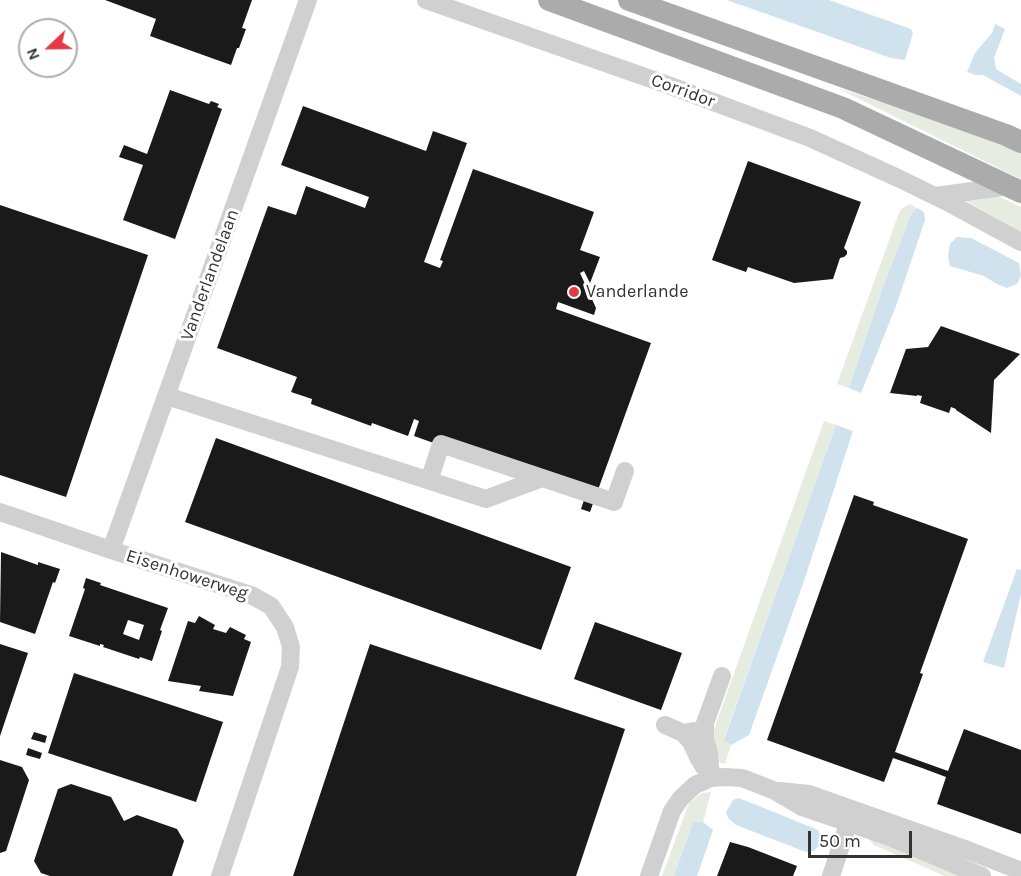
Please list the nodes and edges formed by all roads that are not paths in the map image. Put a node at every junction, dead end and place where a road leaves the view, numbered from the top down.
1 (308, 0) edge
2 (426, 0) edge
3 (549, 0) edge
4 (629, 0) edge
5 (1021, 142) edge
6 (1016, 189) edge
7 (935, 196) junction
8 (1021, 242) edge
9 (167, 396) junction
10 (625, 471) dead end
11 (542, 478) junction
12 (429, 481) junction
13 (0, 512) edge
14 (111, 550) junction
15 (722, 676) dead end
16 (705, 723) junction
17 (664, 725) dead end
18 (683, 733) junction
19 (711, 778) junction
20 (851, 817) junction
21 (1021, 871) edge
22 (220, 876) edge
23 (650, 876) edge
24 (831, 876) edge
25 (982, 876) edge

1 - 9 street, Vanderlandelaan
2 - 7 street, Corridor
3 - 6 main road
4 - 5 main road
6 - 7 street
7 - 8 street, Corridor
9 - 12 street
9 - 14 street, Vanderlandelaan
10 - 11 street
11 - 12 street
11 - 12 street
13 - 14 street, Eisenhowerweg
14 - 22 street, Eisenhowerweg
15 - 16 street
16 - 18 street
16 - 19 street
17 - 18 street
18 - 19 street
19 - 20 street
19 - 23 street
20 - 21 street
20 - 24 street
20 - 25 street

